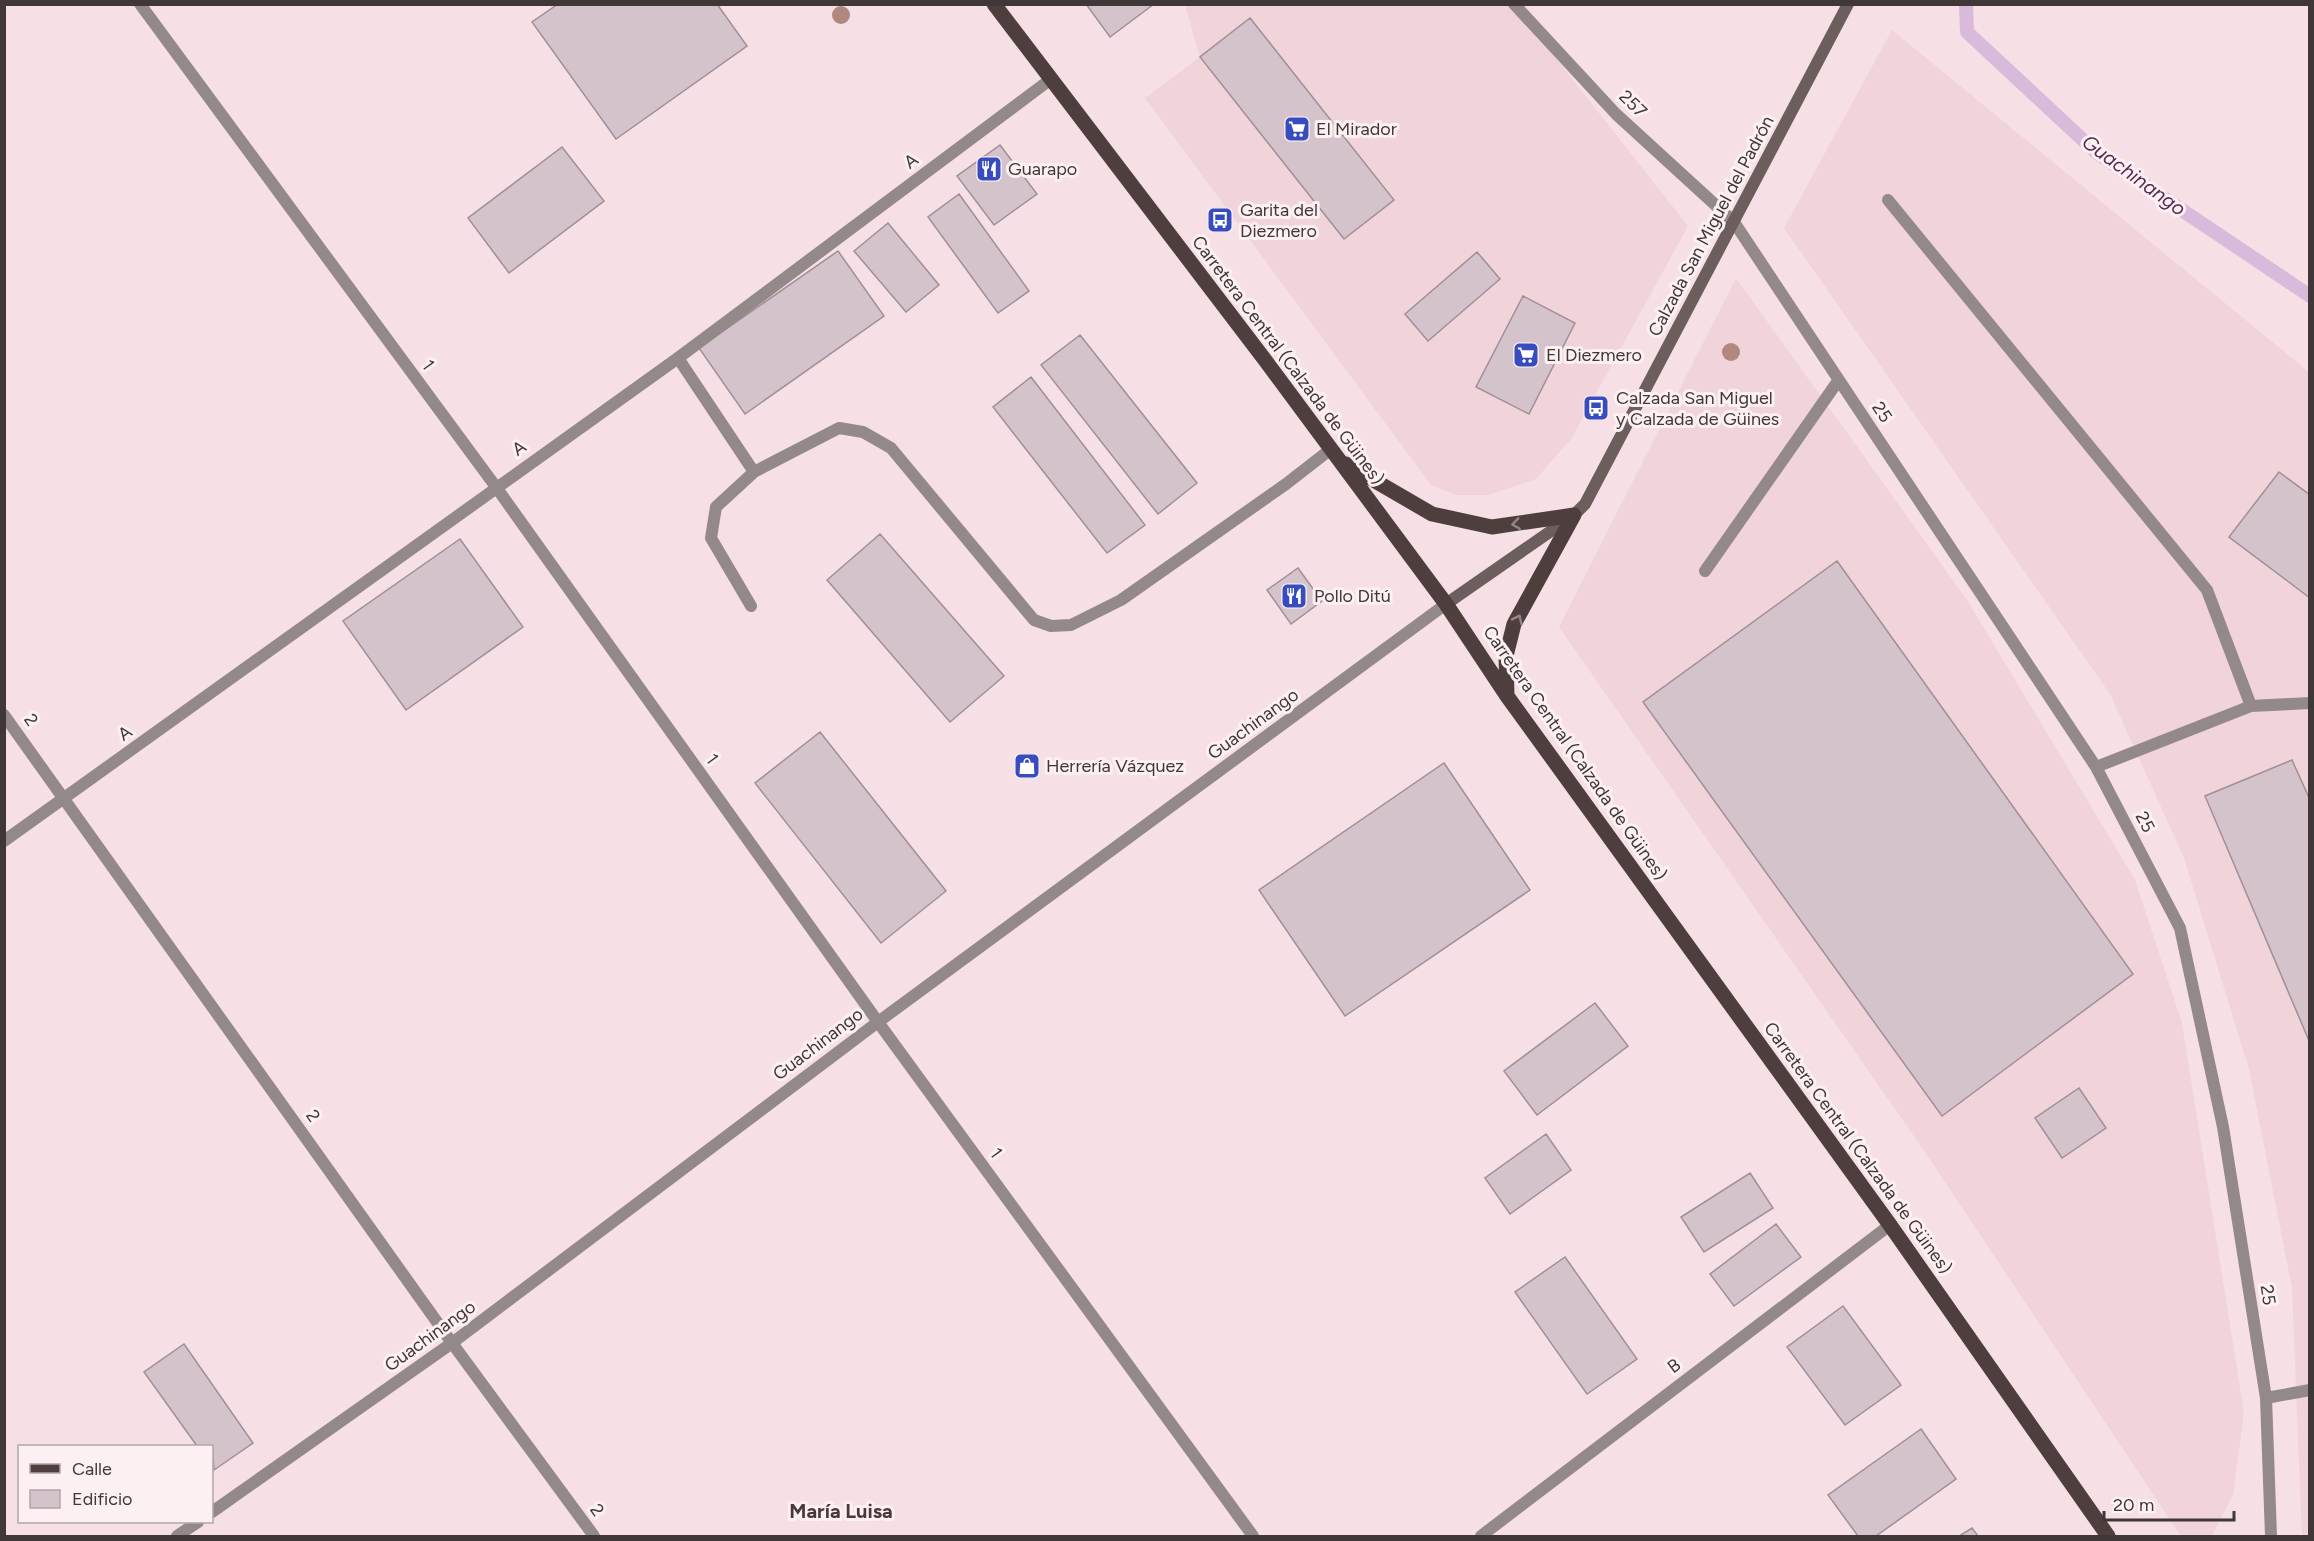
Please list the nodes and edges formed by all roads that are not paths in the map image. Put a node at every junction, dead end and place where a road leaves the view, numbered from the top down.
1 (140, 4) edge
2 (1514, 4) edge
3 (1848, 4) edge
4 (995, 5) edge
5 (1051, 79) junction
6 (1888, 200) dead end
7 (1734, 222) junction
8 (678, 358) junction
9 (1838, 381) junction
10 (1335, 455) junction
11 (754, 472) junction
12 (496, 487) junction
13 (1574, 515) junction
14 (1705, 571) dead end
15 (1446, 604) junction
16 (751, 606) dead end
17 (1507, 696) junction
18 (2310, 703) edge
19 (2251, 706) junction
20 (4, 715) edge
21 (2096, 767) junction
22 (64, 799) junction
23 (4, 841) edge
24 (878, 1022) junction
25 (1890, 1225) junction
26 (452, 1343) junction
27 (2310, 1390) edge
28 (2266, 1398) junction
29 (213, 1511) edge
30 (195, 1523) edge
31 (177, 1536) edge
32 (594, 1536) edge
33 (1253, 1536) edge
34 (1481, 1536) edge
35 (2108, 1536) edge
36 (2271, 1536) edge

1 - 12 street, 1
2 - 7 street, 257
3 - 7 main road, Calzada San Miguel del Padrón
4 - 5 main road, Carretera Central (Calzada de Güines)
5 - 8 street, A
5 - 10 main road, Carretera Central (Calzada de Güines)
6 - 19 street
7 - 9 street, 25
7 - 13 main road, Calzada San Miguel del Padrón
8 - 11 street
8 - 12 street, A
9 - 14 street
9 - 21 street, 25
10 - 11 street
13 -> 10 main road
10 - 15 main road, Carretera Central (Calzada de Güines)
11 - 16 street
12 - 22 street, A
12 - 24 street, 1
13 - 15 main road, Calzada San Miguel del Padrón
17 -> 13 main road
15 - 17 main road, Carretera Central (Calzada de Güines)
15 - 24 street, Guachinango
17 - 25 main road, Carretera Central (Calzada de Güines)
18 - 19 street
19 - 21 street
20 - 22 street, 2
21 - 28 street, 25
22 - 23 street, A
22 - 26 street, 2
24 - 26 street, Guachinango
24 - 33 street, 1
25 - 34 street, B
25 - 35 main road, Carretera Central (Calzada de Güines)
26 - 29 street, Guachinango
26 - 32 street, 2
27 - 28 street
28 - 36 street, 25
30 - 31 street

